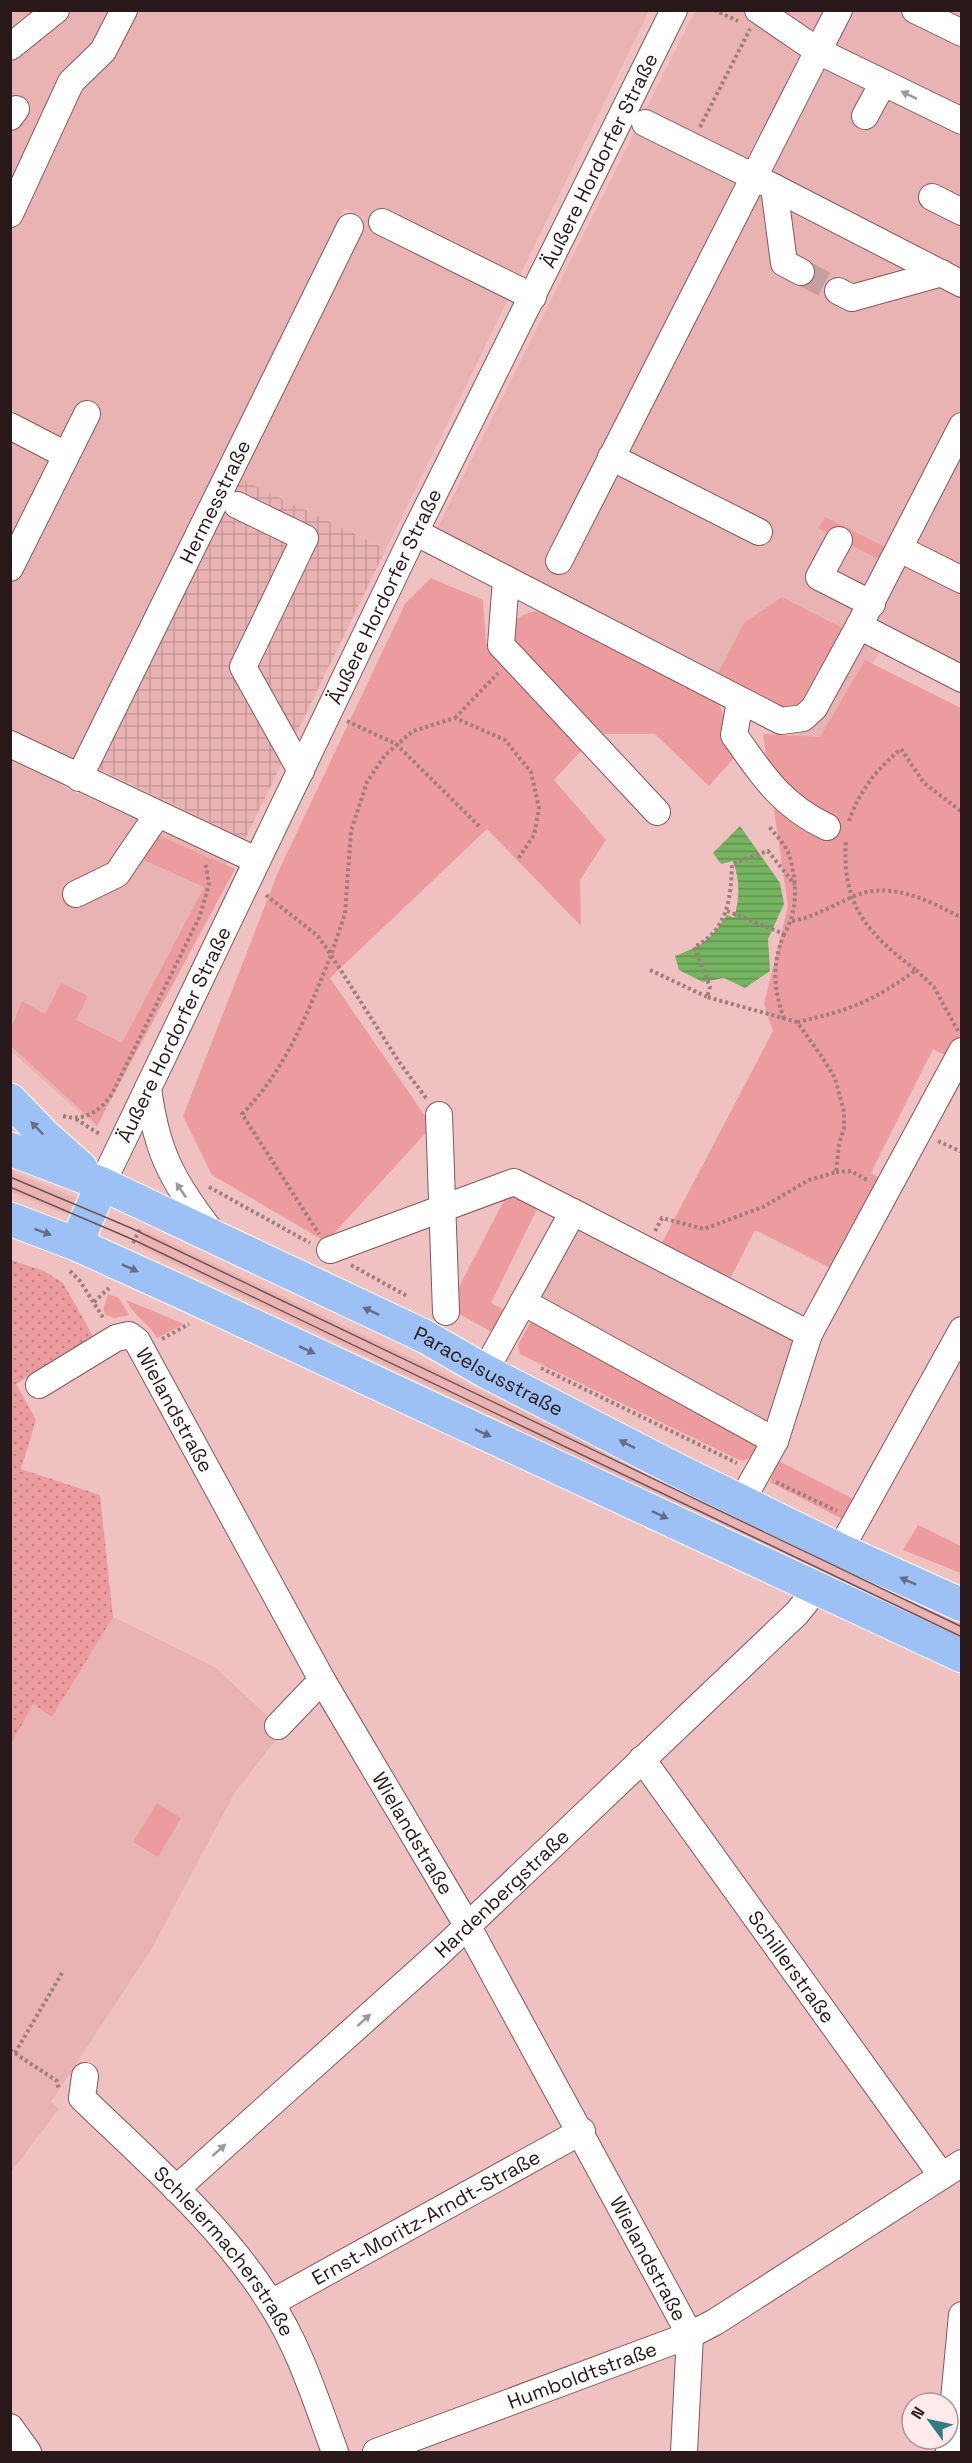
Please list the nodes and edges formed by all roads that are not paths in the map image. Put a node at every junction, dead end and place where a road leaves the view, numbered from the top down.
1 (56, 10) edge
2 (124, 10) edge
3 (674, 10) edge
4 (759, 10) edge
5 (839, 10) edge
6 (915, 10) edge
7 (962, 33) edge
8 (10, 47) edge
9 (818, 51) junction
10 (883, 83) junction
11 (865, 117) dead end
12 (962, 121) edge
13 (645, 123) dead end
14 (764, 182) junction
15 (932, 197) dead end
16 (962, 212) edge
17 (10, 214) edge
18 (382, 222) dead end
19 (350, 227) dead end
20 (801, 272) tunnel mouth
21 (952, 279) edge
22 (838, 291) tunnel mouth
23 (532, 297) junction
24 (87, 414) dead end
25 (10, 426) edge
26 (953, 433) edge
27 (66, 455) junction
28 (611, 457) junction
29 (237, 505) dead end
30 (415, 532) junction
31 (759, 532) dead end
32 (901, 537) junction
33 (838, 540) dead end
34 (559, 561) dead end
35 (10, 568) edge
36 (506, 579) junction
37 (962, 580) edge
38 (866, 615) junction
39 (962, 679) edge
40 (741, 701) junction
41 (10, 744) edge
42 (301, 771) junction
43 (79, 778) junction
44 (657, 812) dead end
45 (157, 815) junction
46 (840, 830) road end
47 (256, 860) junction
48 (76, 894) dead end
49 (962, 1052) edge
50 (148, 1088) junction
51 (10, 1100) edge
52 (439, 1115) road end
53 (10, 1149) edge
54 (99, 1182) junction
55 (442, 1209) junction
56 (573, 1212) junction
57 (10, 1219) edge
58 (215, 1237) junction
59 (330, 1250) road end
60 (73, 1257) junction
61 (523, 1302) junction
62 (446, 1312) dead end
63 (962, 1330) edge
64 (809, 1334) junction
65 (484, 1371) junction
66 (39, 1385) dead end
67 (775, 1441) junction
68 (741, 1502) junction
69 (848, 1537) junction
70 (817, 1588) junction
71 (962, 1605) edge
72 (962, 1656) edge
73 (322, 1680) junction
74 (278, 1726) dead end
75 (642, 1758) junction
76 (467, 1925) junction
77 (85, 2076) dead end
78 (582, 2132) junction
79 (952, 2170) edge
80 (176, 2189) junction
81 (271, 2303) junction
82 (962, 2315) edge
83 (690, 2335) junction
84 (10, 2427) edge
85 (28, 2452) edge
86 (335, 2452) edge
87 (376, 2452) edge
88 (684, 2452) edge
89 (949, 2452) edge

1 - 8 street
2 - 17 street
3 - 23 street, Äußere Hordorfer Straße
4 - 9 street
5 - 9 street
6 - 7 street
9 - 10 street
9 - 14 street
10 - 11 street
12 -> 10 street
13 - 14 street
14 - 20 street
14 - 21 street
14 - 28 street
15 - 16 street
18 - 23 street
19 - 43 street, Hermesstraße
21 - 22 street
23 - 30 street, Äußere Hordorfer Straße
24 - 27 street
25 - 27 street
26 - 32 street
27 - 35 street
28 - 31 street
28 - 34 street
29 - 42 street
30 - 36 street
30 - 42 street, Äußere Hordorfer Straße
32 - 37 street
32 - 38 street
33 - 38 street
36 - 40 street
36 - 44 street
38 - 39 street
38 - 40 street
40 - 46 street
41 - 43 street
42 - 47 street, Äußere Hordorfer Straße
43 - 45 street
45 - 47 street
45 - 48 street
47 - 50 street, Äußere Hordorfer Straße
49 - 64 street
50 - 54 street, Äußere Hordorfer Straße
58 -> 50 street
54 -> 51 main road
52 - 55 street
53 - 54 main road, Paracelsusstraße
54 - 58 main road, Paracelsusstraße
54 - 60 main road
55 - 56 street
55 - 59 street
55 - 62 street
56 - 61 street
56 - 64 street
57 -> 60 main road
65 -> 58 main road, Paracelsusstraße
60 -> 70 main road
61 - 65 street
61 - 67 street
63 - 69 street
64 - 67 street
68 -> 65 main road, Paracelsusstraße
66 - 73 street, Wielandstraße
67 - 68 street
68 - 69 main road, Paracelsusstraße
71 -> 69 main road, Paracelsusstraße
70 - 72 main road
70 - 75 street, Hardenbergstraße
73 - 74 street
73 - 76 street, Wielandstraße
75 - 76 street, Hardenbergstraße
75 - 79 street, Schillerstraße
76 - 78 street, Wielandstraße
80 -> 76 street, Hardenbergstraße
77 - 80 street, Schleiermacherstraße
78 - 81 street, Ernst-Moritz-Arndt-Straße
78 - 83 street, Wielandstraße
79 - 83 street, Humboldtstraße
80 - 81 street, Schleiermacherstraße
81 - 86 street, Schleiermacherstraße
82 - 89 street
83 - 87 street, Humboldtstraße
83 - 88 street
84 - 85 street

